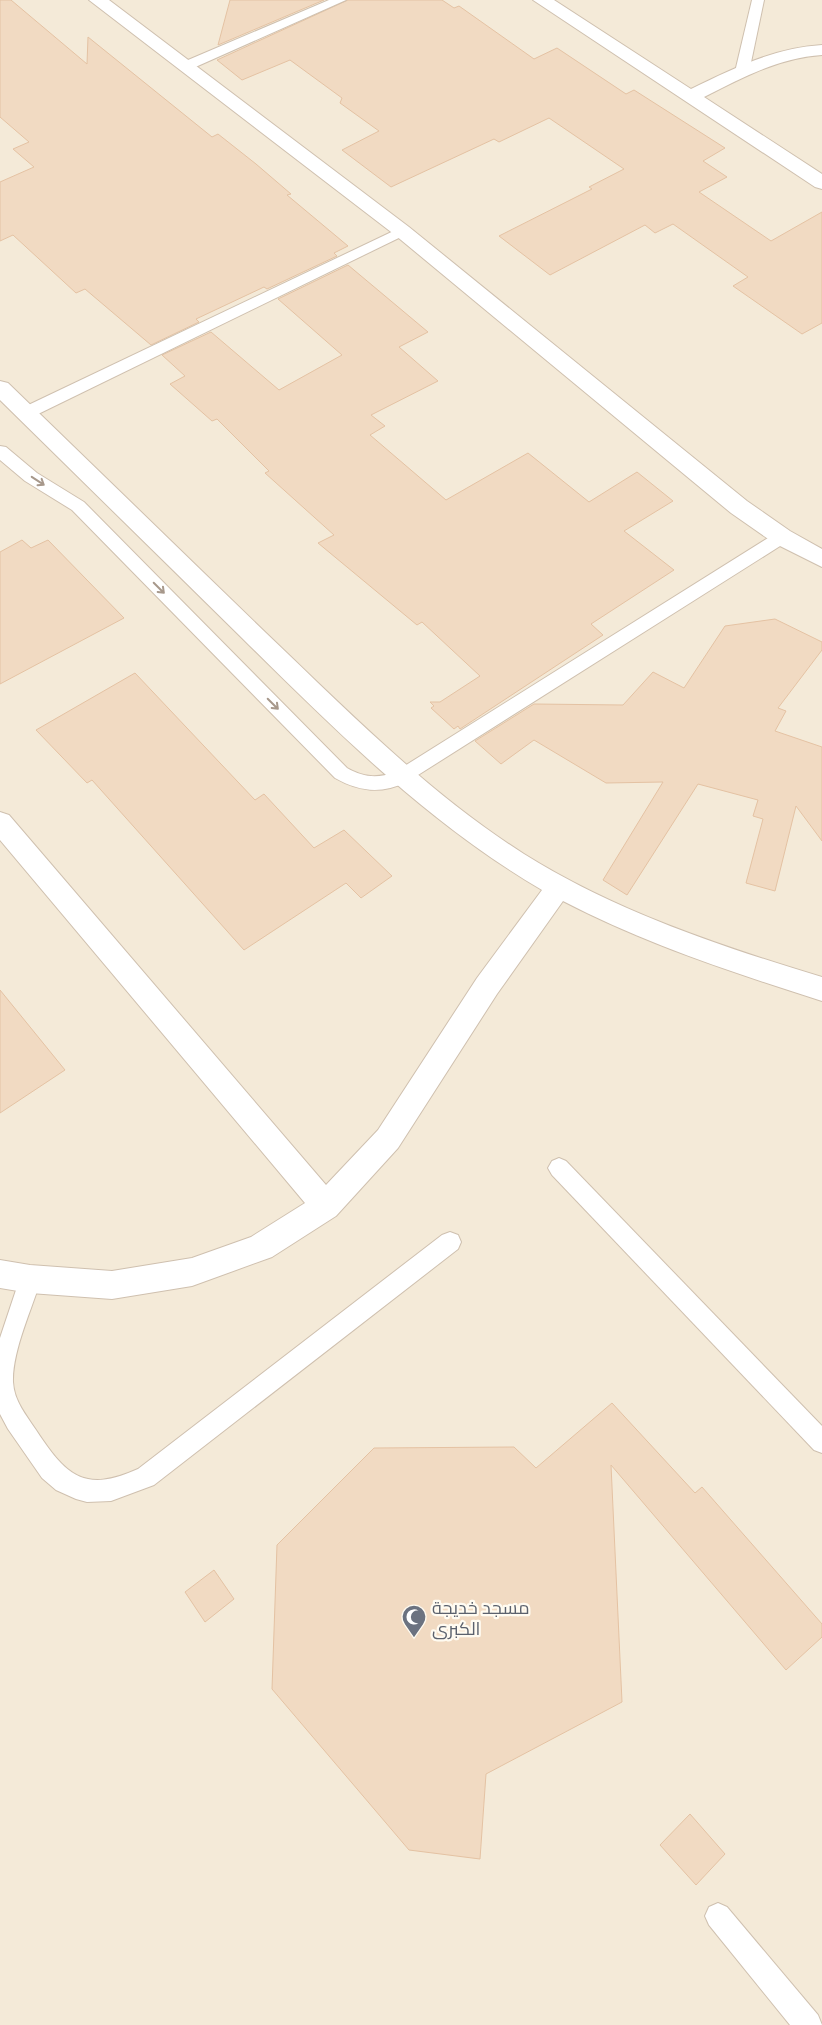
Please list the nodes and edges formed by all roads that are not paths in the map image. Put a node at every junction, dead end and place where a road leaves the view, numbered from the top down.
1 (98, 0) edge
2 (340, 0) edge
3 (542, 0) edge
4 (758, 0) edge
5 (822, 50) edge
6 (186, 66) junction
7 (742, 72) junction
8 (690, 97) junction
9 (822, 183) edge
10 (402, 231) junction
11 (0, 388) edge
12 (26, 413) junction
13 (0, 451) edge
14 (782, 537) junction
15 (822, 559) edge
16 (401, 777) junction
17 (0, 822) edge
18 (559, 887) junction
19 (822, 989) edge
20 (559, 1168) dead end
21 (326, 1206) junction
22 (450, 1242) dead end
23 (0, 1274) edge
24 (30, 1279) junction
25 (822, 1442) edge
26 (718, 1916) dead end
27 (808, 2025) edge

1 - 6 street
2 - 6 lane
3 - 8 street
4 - 7 lane
5 - 7 street
6 - 10 street
7 - 8 street
8 - 9 street
10 - 12 lane
10 - 14 street
11 - 12 street
12 - 16 street
13 -> 16 lane
14 - 15 street
14 - 16 lane
16 - 18 street
17 - 21 street
18 - 19 street
18 - 21 street
20 - 25 lane
21 - 24 street
22 - 24 lane
23 - 24 street
26 - 27 lane

